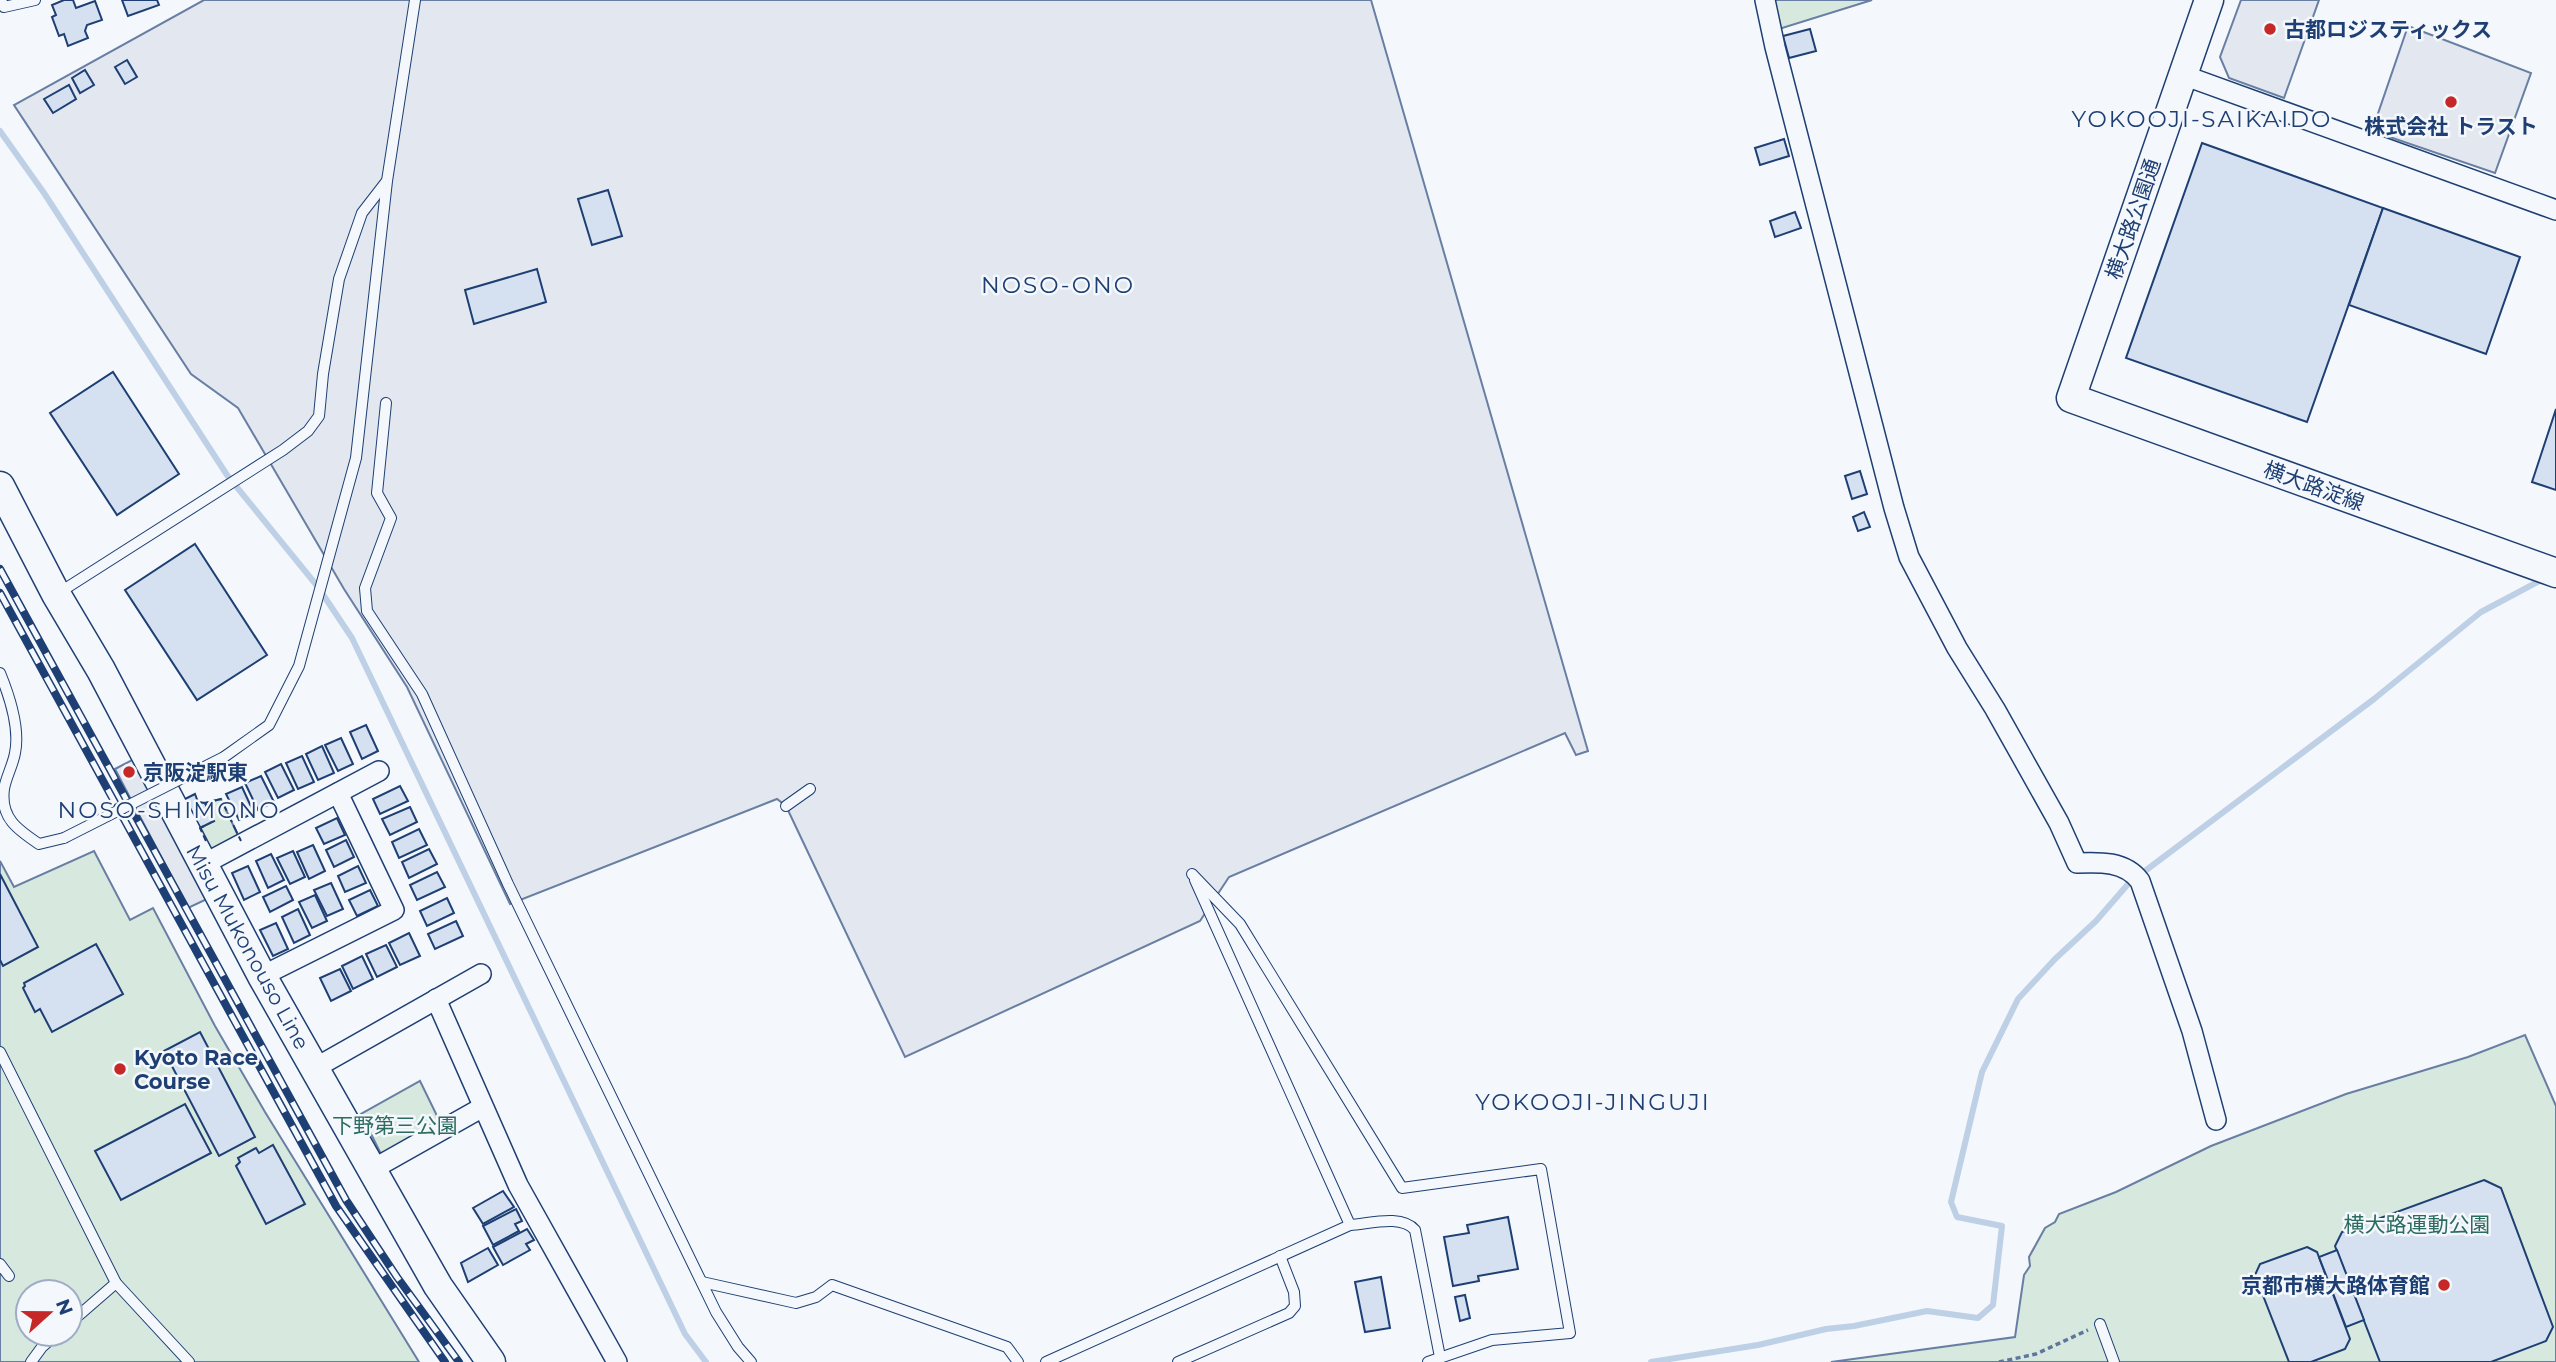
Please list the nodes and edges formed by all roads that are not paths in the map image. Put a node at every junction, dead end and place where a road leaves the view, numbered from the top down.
1 (1, 0) edge
2 (35, 0) edge
3 (415, 0) edge
4 (1765, 0) edge
5 (2210, 0) edge
6 (2183, 75) junction
7 (387, 181) junction
8 (2556, 211) edge
9 (2071, 398) joint
10 (386, 404) dead end
11 (0, 486) edge
12 (2556, 573) edge
13 (56, 594) junction
14 (0, 673) edge
15 (379, 771) dead end
16 (810, 789) dead end
17 (338, 793) junction
18 (786, 806) dead end
19 (202, 865) junction
20 (481, 974) dead end
21 (262, 976) junction
22 (436, 999) junction
23 (1, 1058) edge
24 (315, 1068) junction
25 (483, 1107) junction
26 (2216, 1120) dead end
27 (373, 1169) junction
28 (1350, 1225) junction
29 (1280, 1256) junction
30 (0, 1264) edge
31 (9, 1276) dead end
32 (702, 1282) junction
33 (116, 1283) junction
34 (84, 1311) edge
35 (2100, 1324) road end
36 (42, 1348) edge
37 (1440, 1357) junction
38 (31, 1362) edge
39 (189, 1362) edge
40 (492, 1362) edge
41 (617, 1362) edge
42 (751, 1362) edge
43 (1018, 1362) edge
44 (1046, 1362) edge
45 (1178, 1362) edge
46 (1428, 1362) edge
47 (2114, 1362) edge

1 - 2 lane
3 - 7 lane
4 - 26 street
5 - 6 main road, 横大路公園通
6 - 8 street
6 - 9 main road, 横大路公園通
7 - 13 lane
7 - 14 lane, bridge
9 - 12 main road, 横大路淀線
10 - 32 lane
11 - 13 main road, Misu Mukonouso Line
13 - 19 main road, Misu Mukonouso Line
15 - 17 street
16 - 18 lane
17 - 19 street
17 - 21 street
19 - 21 main road, Misu Mukonouso Line
20 - 22 street
21 - 24 main road, Misu Mukonouso Line
22 - 24 street
22 - 25 street
23 - 33 lane
24 - 27 main road, Misu Mukonouso Line
25 - 27 street
25 - 41 street
27 - 40 main road, Misu Mukonouso Line
28 - 29 lane
28 - 37 lane
28 - 37 lane
29 - 44 lane
29 - 45 lane
30 - 31 lane
32 - 42 lane
32 - 43 lane
33 - 34 lane
33 - 39 lane
35 - 47 lane
36 - 38 lane
37 - 46 lane

